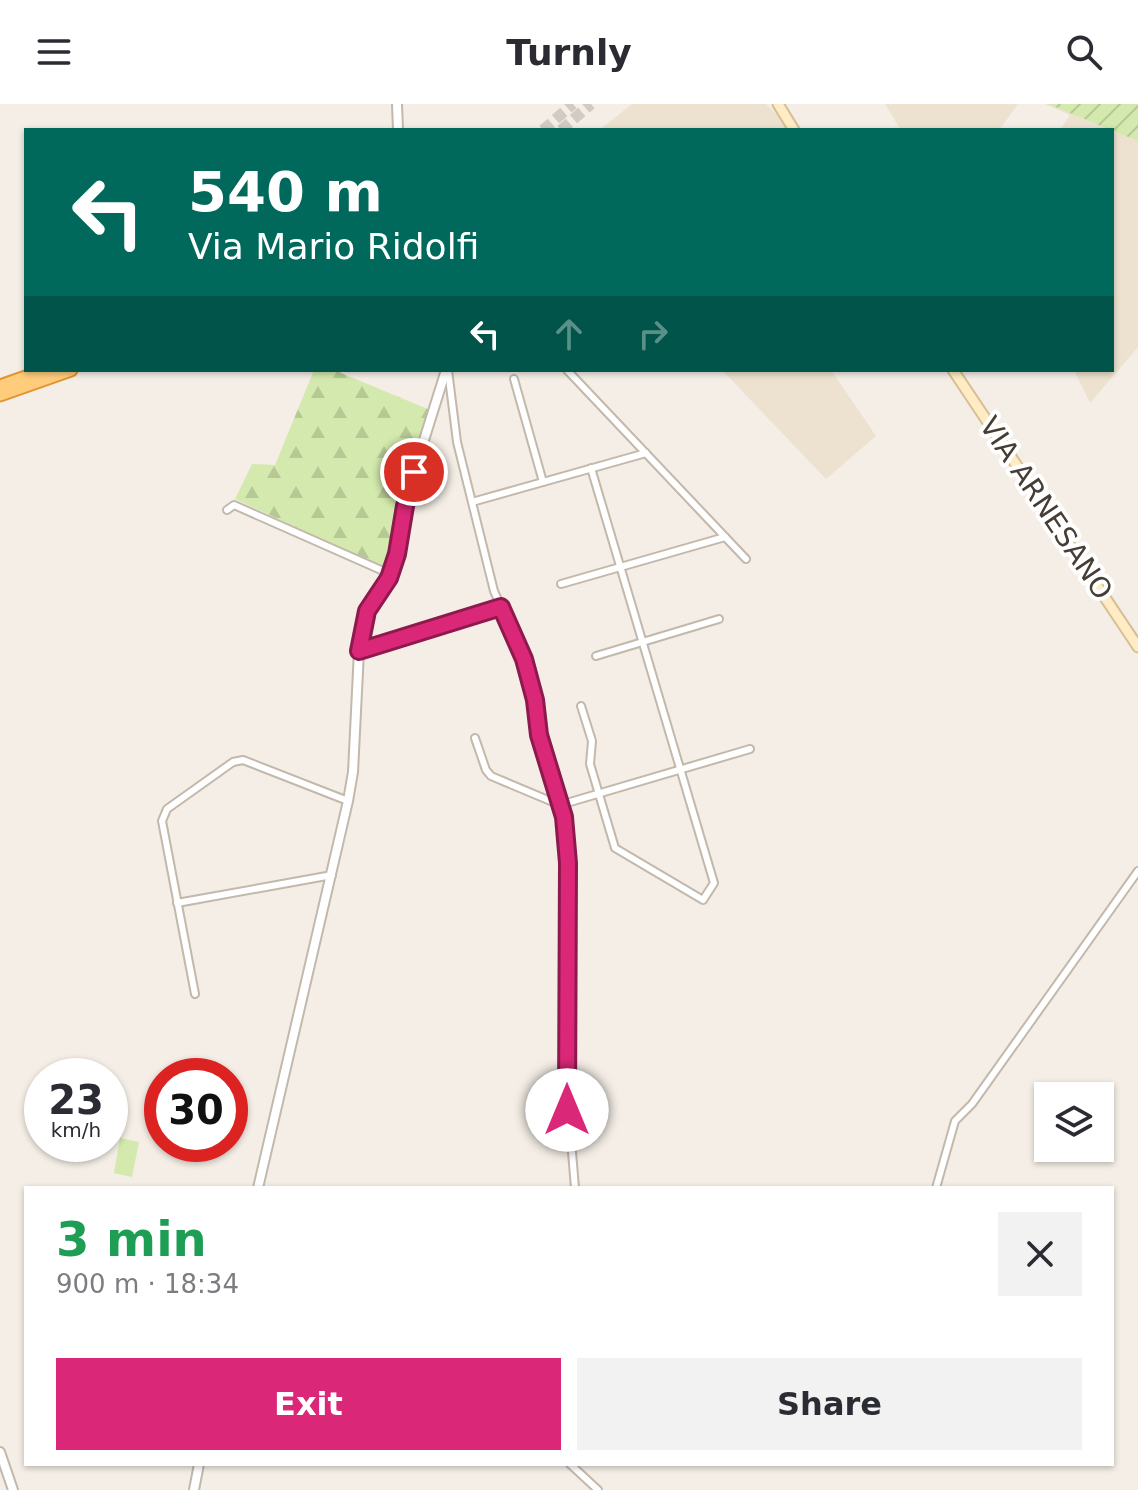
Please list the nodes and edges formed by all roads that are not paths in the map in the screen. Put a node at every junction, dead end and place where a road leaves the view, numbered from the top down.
1 (397, 104) edge
2 (778, 104) edge
3 (398, 128) edge
4 (793, 128) edge
5 (39, 372) edge
6 (65, 372) edge
7 (446, 372) edge
8 (447, 372) edge
9 (569, 372) edge
10 (954, 372) edge
11 (514, 379) dead end
12 (0, 386) edge
13 (0, 395) edge
14 (646, 453) junction
15 (591, 468) junction
16 (543, 482) junction
17 (472, 502) junction
18 (227, 510) dead end
19 (725, 537) junction
20 (746, 559) dead end
21 (620, 568) junction
22 (390, 574) junction
23 (561, 584) dead end
24 (501, 607) junction
25 (719, 619) dead end
26 (642, 642) junction
27 (1138, 647) edge
28 (359, 651) junction
29 (596, 656) dead end
30 (581, 706) dead end
31 (475, 738) dead end
32 (750, 749) dead end
33 (680, 770) junction
34 (599, 794) junction
35 (348, 801) junction
36 (560, 805) junction
37 (1138, 871) edge
38 (332, 875) junction
39 (177, 903) junction
40 (195, 994) dead end
41 (258, 1186) edge
42 (575, 1186) edge
43 (937, 1186) edge
44 (0, 1452) edge
45 (199, 1466) edge
46 (572, 1466) edge
47 (13, 1490) edge
48 (194, 1490) edge
49 (598, 1490) edge

1 - 3 street
2 - 4 main road
5 - 12 highway
6 - 13 highway
7 - 22 street
8 - 17 street
9 - 14 street
10 - 27 main road, VIA ARNESANO
11 - 16 street
14 - 15 street
14 - 19 street
15 - 16 street
15 - 21 street
16 - 17 street
17 - 24 street
18 - 22 street
19 - 20 street
19 - 21 street
21 - 23 street
21 - 26 street
22 - 28 street
24 - 28 street
24 - 36 street
25 - 26 street
26 - 29 street
26 - 33 street
28 - 35 street
30 - 34 street
31 - 36 street
32 - 33 street
33 - 34 street
33 - 34 street
34 - 36 street
35 - 38 street
35 - 39 street
36 - 42 street
37 - 43 street
38 - 39 street
38 - 41 street
39 - 40 street
44 - 47 street
45 - 48 street
46 - 49 street

